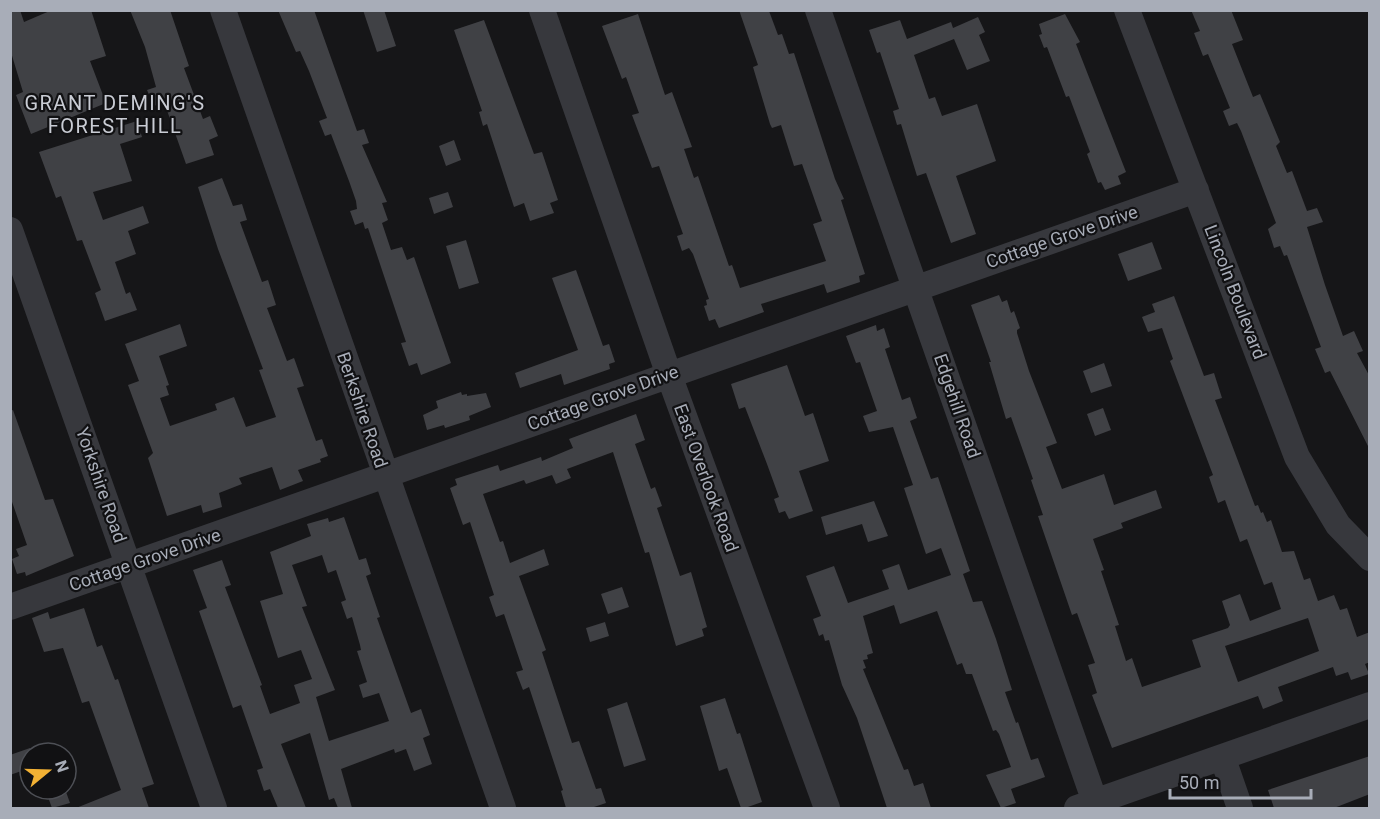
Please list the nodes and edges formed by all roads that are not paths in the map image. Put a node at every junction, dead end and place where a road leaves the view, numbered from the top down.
1 (223, 10) edge
2 (542, 10) edge
3 (818, 10) edge
4 (1127, 10) edge
5 (1196, 190) junction
6 (10, 230) edge
7 (916, 288) junction
8 (669, 375) junction
9 (385, 477) junction
10 (1370, 558) edge
11 (129, 566) junction
12 (10, 607) edge
13 (1370, 705) edge
14 (1223, 759) junction
15 (1086, 805) edge
16 (214, 808) edge
17 (503, 808) edge
18 (826, 808) edge
19 (1240, 808) edge

1 - 9 street, Berkshire Road
2 - 8 street, East Overlook Road
3 - 7 street, Edgehill Road
4 - 5 street, Lincoln Boulevard
5 - 7 street, Cottage Grove Drive
5 - 10 street, Lincoln Boulevard
6 - 11 street, Yorkshire Road
7 - 8 street, Cottage Grove Drive
7 - 15 street, Edgehill Road
8 - 9 street, Cottage Grove Drive
8 - 18 street, East Overlook Road
9 - 11 street, Cottage Grove Drive
9 - 17 street, Berkshire Road
11 - 12 street, Cottage Grove Drive
11 - 16 street, Yorkshire Road
13 - 14 street
14 - 15 street
14 - 19 street

